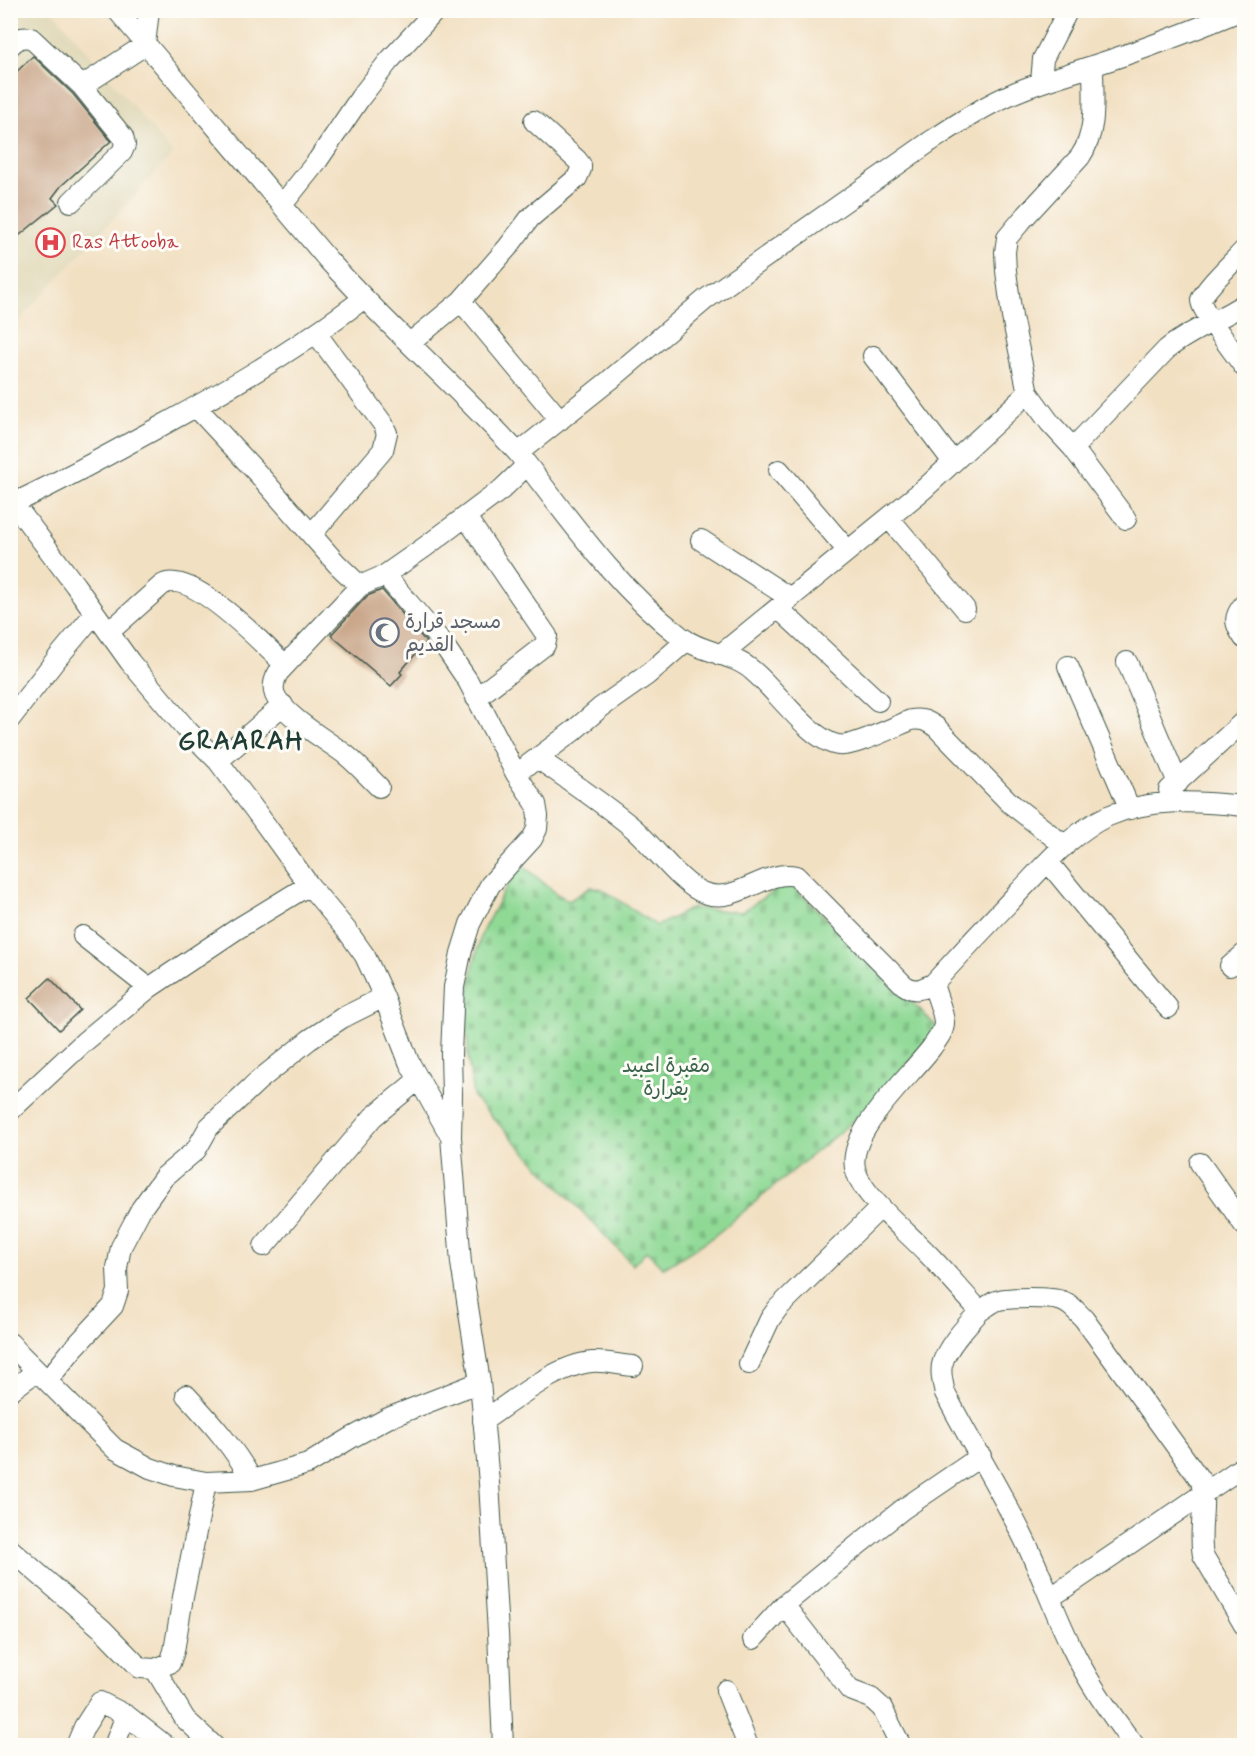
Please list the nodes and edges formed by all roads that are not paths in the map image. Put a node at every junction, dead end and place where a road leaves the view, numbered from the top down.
1 (117, 10) edge
2 (149, 10) edge
3 (436, 10) edge
4 (1068, 10) edge
5 (1242, 10) edge
6 (145, 45) junction
7 (10, 46) edge
8 (1093, 66) junction
9 (1041, 82) junction
10 (82, 86) junction
11 (534, 121) dead end
12 (71, 202) dead end
13 (282, 206) junction
14 (1245, 250) edge
15 (363, 299) junction
16 (461, 301) junction
17 (1245, 304) edge
18 (1212, 321) junction
19 (316, 333) junction
20 (410, 343) junction
21 (873, 356) dead end
22 (1245, 367) edge
23 (1028, 393) junction
24 (196, 407) junction
25 (560, 420) junction
26 (1073, 448) junction
27 (522, 459) junction
28 (953, 462) junction
29 (778, 470) dead end
30 (12, 504) edge
31 (466, 517) junction
32 (889, 518) junction
33 (1126, 519) dead end
34 (312, 534) junction
35 (701, 540) dead end
36 (848, 551) junction
37 (385, 574) junction
38 (360, 586) junction
39 (784, 603) junction
40 (1245, 604) edge
41 (965, 609) dead end
42 (95, 613) junction
43 (109, 632) junction
44 (1245, 638) edge
45 (686, 641) junction
46 (720, 655) junction
47 (1127, 662) dead end
48 (285, 665) junction
49 (1068, 666) dead end
50 (476, 698) junction
51 (878, 701) dead end
52 (283, 705) junction
53 (10, 719) edge
54 (1245, 721) edge
55 (537, 758) junction
56 (218, 761) junction
57 (516, 774) junction
58 (1178, 783) junction
59 (379, 787) dead end
60 (1154, 804) junction
61 (1245, 806) edge
62 (1130, 809) junction
63 (1065, 846) junction
64 (1048, 862) junction
65 (309, 885) junction
66 (83, 936) dead end
67 (933, 984) junction
68 (150, 988) junction
69 (384, 997) junction
70 (1168, 1008) dead end
71 (419, 1079) junction
72 (10, 1111) edge
73 (451, 1137) junction
74 (1200, 1163) dead end
75 (880, 1208) junction
76 (1245, 1225) edge
77 (264, 1246) dead end
78 (980, 1311) junction
79 (10, 1343) edge
80 (749, 1364) dead end
81 (633, 1366) dead end
82 (42, 1376) junction
83 (480, 1382) junction
84 (10, 1392) edge
85 (186, 1395) dead end
86 (483, 1421) junction
87 (981, 1456) junction
88 (1245, 1466) edge
89 (252, 1480) junction
90 (206, 1482) junction
91 (1204, 1494) junction
92 (10, 1549) edge
93 (1050, 1598) junction
94 (784, 1605) junction
95 (1245, 1625) edge
96 (753, 1639) dead end
97 (155, 1669) junction
98 (726, 1690) dead end
99 (126, 1715) junction
100 (76, 1746) edge
101 (114, 1746) edge
102 (166, 1746) edge
103 (214, 1746) edge
104 (503, 1746) edge
105 (748, 1746) edge
106 (901, 1746) edge
107 (1135, 1746) edge

1 - 6 street
2 - 6 street
3 - 13 street
4 - 9 street
5 - 8 street
6 - 10 street
6 - 13 street
7 - 10 street
8 - 9 street
8 - 23 street
9 - 25 street
10 - 12 street
11 - 16 street
13 - 15 street
14 - 18 street
15 - 19 street
15 - 20 street
16 - 20 street
16 - 25 street
17 - 18 street
18 - 22 street
18 - 26 street
19 - 24 street
19 - 34 street
20 - 27 street
21 - 28 street
23 - 26 street
23 - 28 street
24 - 30 street
24 - 34 street
25 - 27 street
26 - 33 street
27 - 31 street
27 - 45 street
28 - 32 street
29 - 36 street
30 - 42 street
31 - 37 street
31 - 50 street
32 - 36 street
32 - 41 street
34 - 38 street
35 - 39 street
36 - 39 street
37 - 38 street
37 - 50 street
38 - 48 street
39 - 46 street
39 - 51 street
40 - 44 street
42 - 43 street
42 - 53 street
43 - 48 street
43 - 56 street
45 - 46 street
45 - 55 street
46 - 63 street
47 - 58 street
48 - 52 street
49 - 62 street
50 - 57 street
52 - 56 street
52 - 59 street
54 - 58 street
55 - 57 street
55 - 67 street
56 - 65 street
57 - 73 street
58 - 60 street
60 - 61 street
60 - 62 street
62 - 63 street
63 - 64 street
64 - 67 street
64 - 70 street
65 - 68 street
65 - 69 street
66 - 68 street
67 - 75 street
68 - 72 street
69 - 71 street
69 - 82 street
71 - 73 street
71 - 77 street
73 - 83 street
74 - 76 street
75 - 78 street
75 - 80 street
78 - 87 street
78 - 91 street
79 - 82 street
81 - 86 street
82 - 84 street
82 - 90 street
83 - 86 street
83 - 89 street
85 - 89 street
86 - 104 street
87 - 93 street
87 - 94 street
88 - 91 street
89 - 90 street
90 - 97 street
91 - 93 street
91 - 95 street
92 - 97 street
93 - 107 street
94 - 96 street
94 - 106 street
97 - 103 street
98 - 105 street
99 - 100 street
99 - 101 street
99 - 102 street

